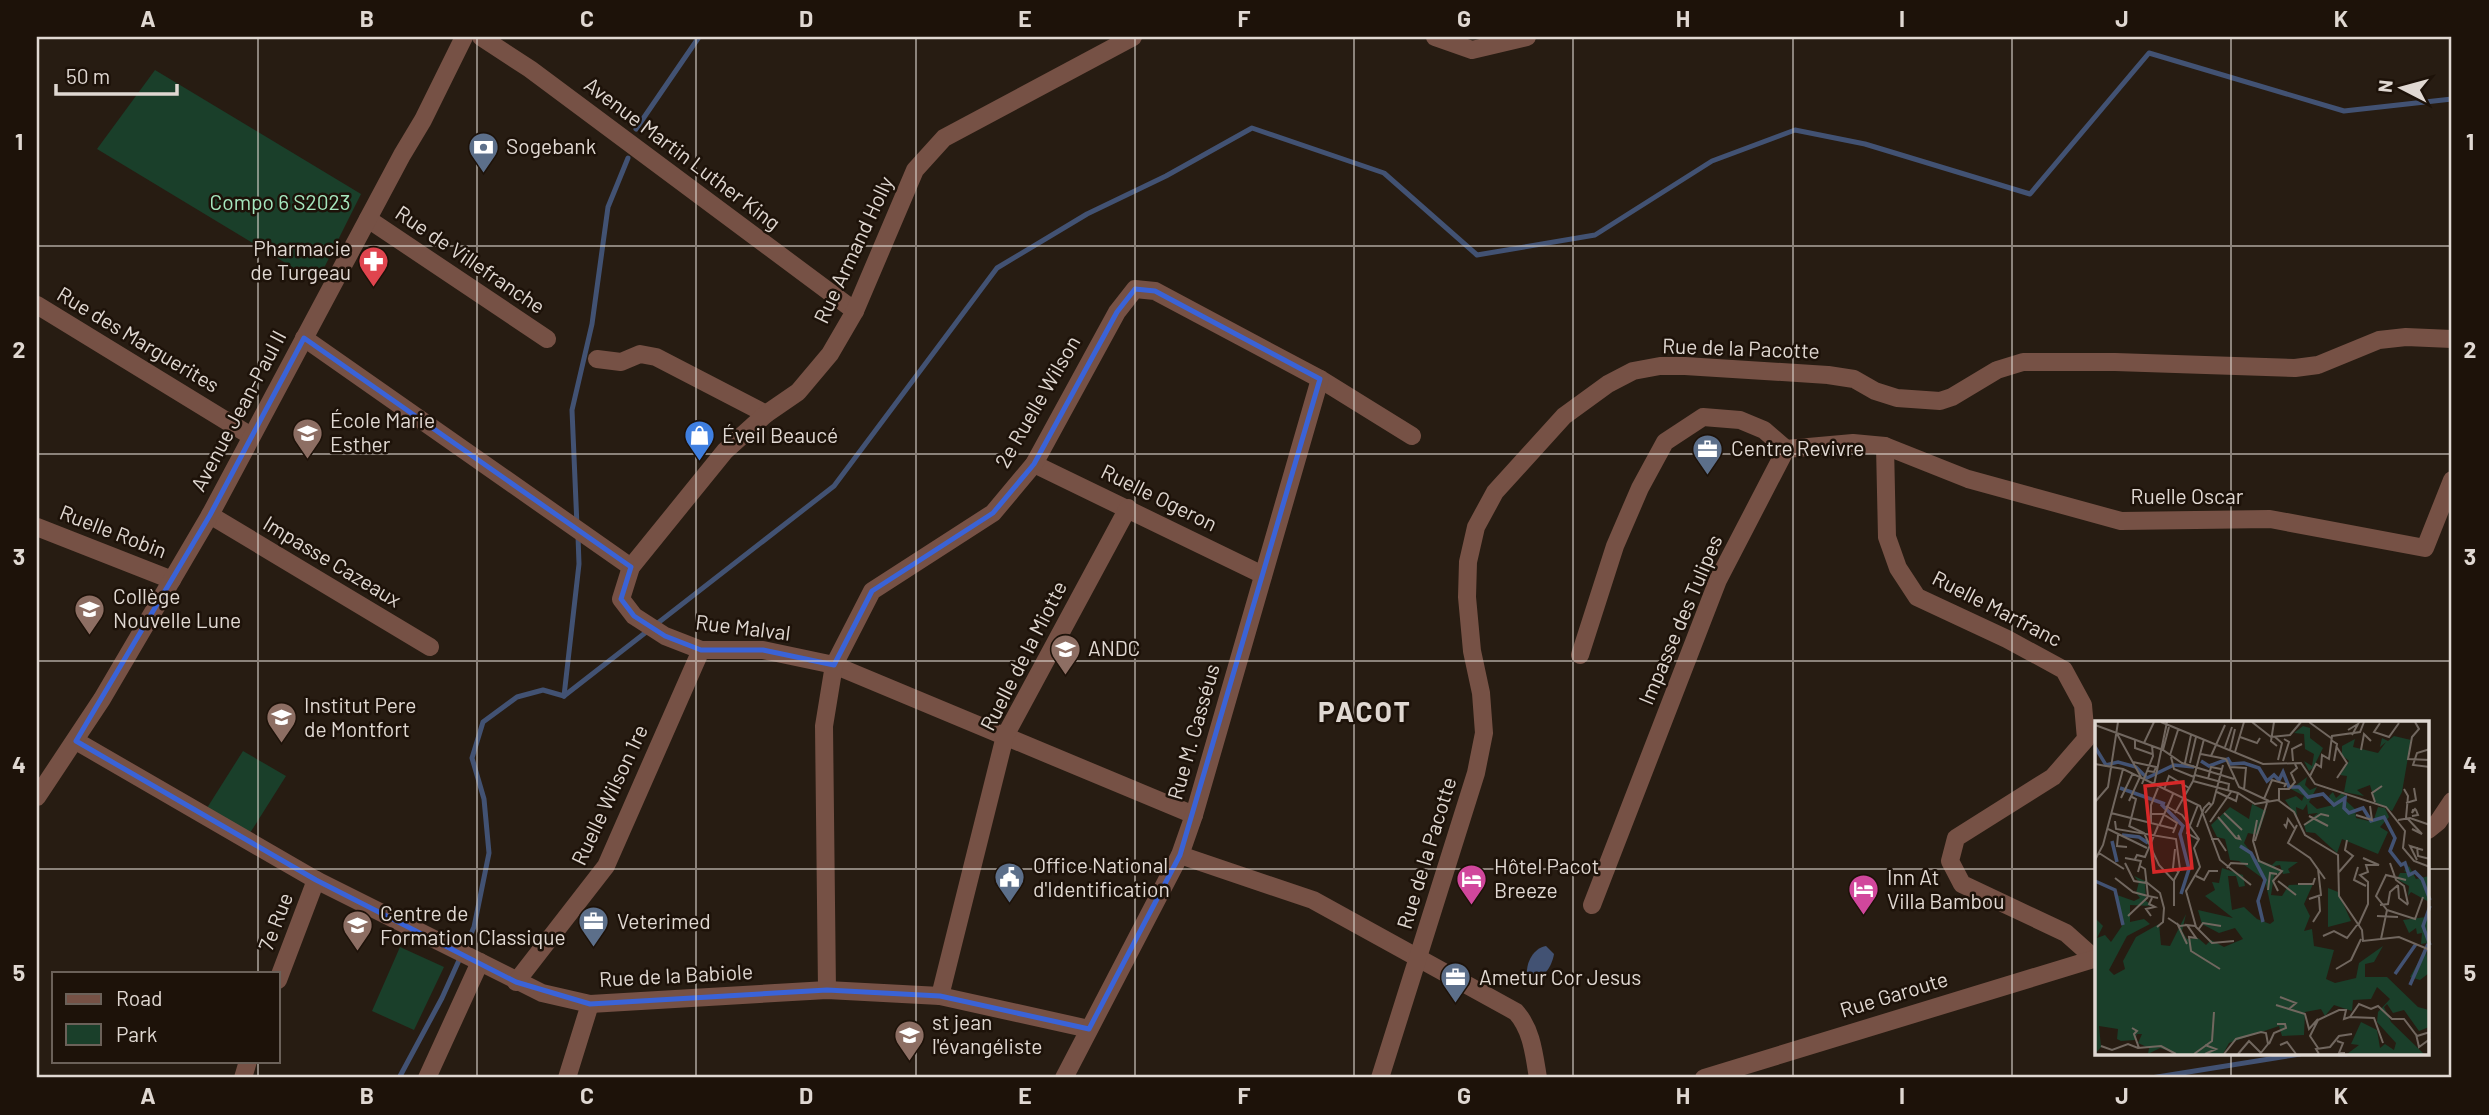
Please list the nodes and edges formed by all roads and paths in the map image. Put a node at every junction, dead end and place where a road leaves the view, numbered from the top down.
1 (464, 37) edge
2 (481, 37) edge
3 (1133, 37) edge
4 (1435, 37) edge
5 (1527, 37) edge
6 (368, 219) junction
7 (37, 305) edge
8 (855, 311) junction
9 (304, 338) junction
10 (547, 339) dead end
11 (2452, 339) edge
12 (597, 359) dead end
13 (1320, 379) junction
14 (766, 414) junction
15 (251, 436) junction
16 (1412, 436) dead end
17 (1885, 446) junction
18 (1786, 449) junction
19 (1034, 464) junction
20 (2452, 480) edge
21 (1128, 508) junction
22 (210, 515) junction
23 (37, 527) edge
24 (631, 567) junction
25 (1263, 575) junction
26 (172, 580) junction
27 (430, 648) dead end
28 (701, 650) junction
29 (1580, 654) dead end
30 (834, 665) junction
31 (1005, 736) junction
32 (76, 741) junction
33 (37, 797) edge
34 (2452, 801) edge
35 (1194, 815) junction
36 (2430, 828) edge
37 (1180, 855) junction
38 (316, 880) junction
39 (1592, 905) dead end
40 (2095, 957) edge
41 (2095, 958) edge
42 (1418, 959) junction
43 (476, 960) junction
44 (280, 976) edge
45 (516, 982) junction
46 (827, 990) junction
47 (940, 996) junction
48 (590, 1004) junction
49 (1089, 1029) junction
50 (427, 1078) edge
51 (567, 1078) edge
52 (1064, 1078) edge
53 (1380, 1078) edge
54 (1538, 1078) edge
55 (1704, 1078) edge

1 - 6 street, Avenue Jean-Paul II
2 - 8 street, Avenue Martin Luther King
3 - 8 street, Rue Armand Holly
4 - 5 street
6 - 9 street, Avenue Jean-Paul II
6 - 10 street, Rue de Villefranche
7 - 15 street, Rue des Marguerites
8 - 14 street, Rue Armand Holly
9 - 15 street, Avenue Jean-Paul II
9 - 24 street
11 - 42 street, Rue de la Pacotte
12 - 14 street
13 - 16 street, 2e Ruelle Wilson
13 - 19 street, 2e Ruelle Wilson
13 - 25 street, Rue M. Casséus
14 - 24 street, Rue Armand Holly
15 - 22 street, Avenue Jean-Paul II
17 - 18 street
17 - 20 street, Ruelle Oscar
17 - 40 street, Ruelle Marfranc
18 - 29 street
18 - 39 street, Impasse des Tulipes
19 - 21 street, Ruelle Ogeron
19 - 30 street, 2e Ruelle Wilson
21 - 25 street, Ruelle Ogeron
21 - 31 street, Ruelle de la Miotte
22 - 26 street, Avenue Jean-Paul II
22 - 27 street, Impasse Cazeaux
23 - 26 street, Ruelle Robin
24 - 28 street, Rue Malval
25 - 35 street, Rue M. Casséus
26 - 32 street, Avenue Jean-Paul II
28 - 30 street, Rue Malval
28 - 45 street, Ruelle Wilson 1re
30 - 31 street, Rue Malval
30 - 46 street, 2e Ruelle Wilson
31 - 35 street, Rue Malval
31 - 47 street, Ruelle de la Miotte
32 - 33 street, Avenue Jean-Paul II
32 - 38 street, Rue de la Babiole
34 - 36 street
35 - 37 street, Rue M. Casséus
37 - 42 street
37 - 49 street, Rue M. Casséus
38 - 43 street, Rue de la Babiole
38 - 44 street, 7e Rue
41 - 55 street, Rue Garoute
42 - 53 street, Rue de la Pacotte
42 - 54 street
43 - 45 street, Rue de la Babiole
43 - 50 street
45 - 48 street, Rue de la Babiole
46 - 47 street, Rue de la Babiole
46 - 48 street, Rue de la Babiole
47 - 49 street, Rue de la Babiole
48 - 51 street
49 - 52 street, Rue M. Casséus

